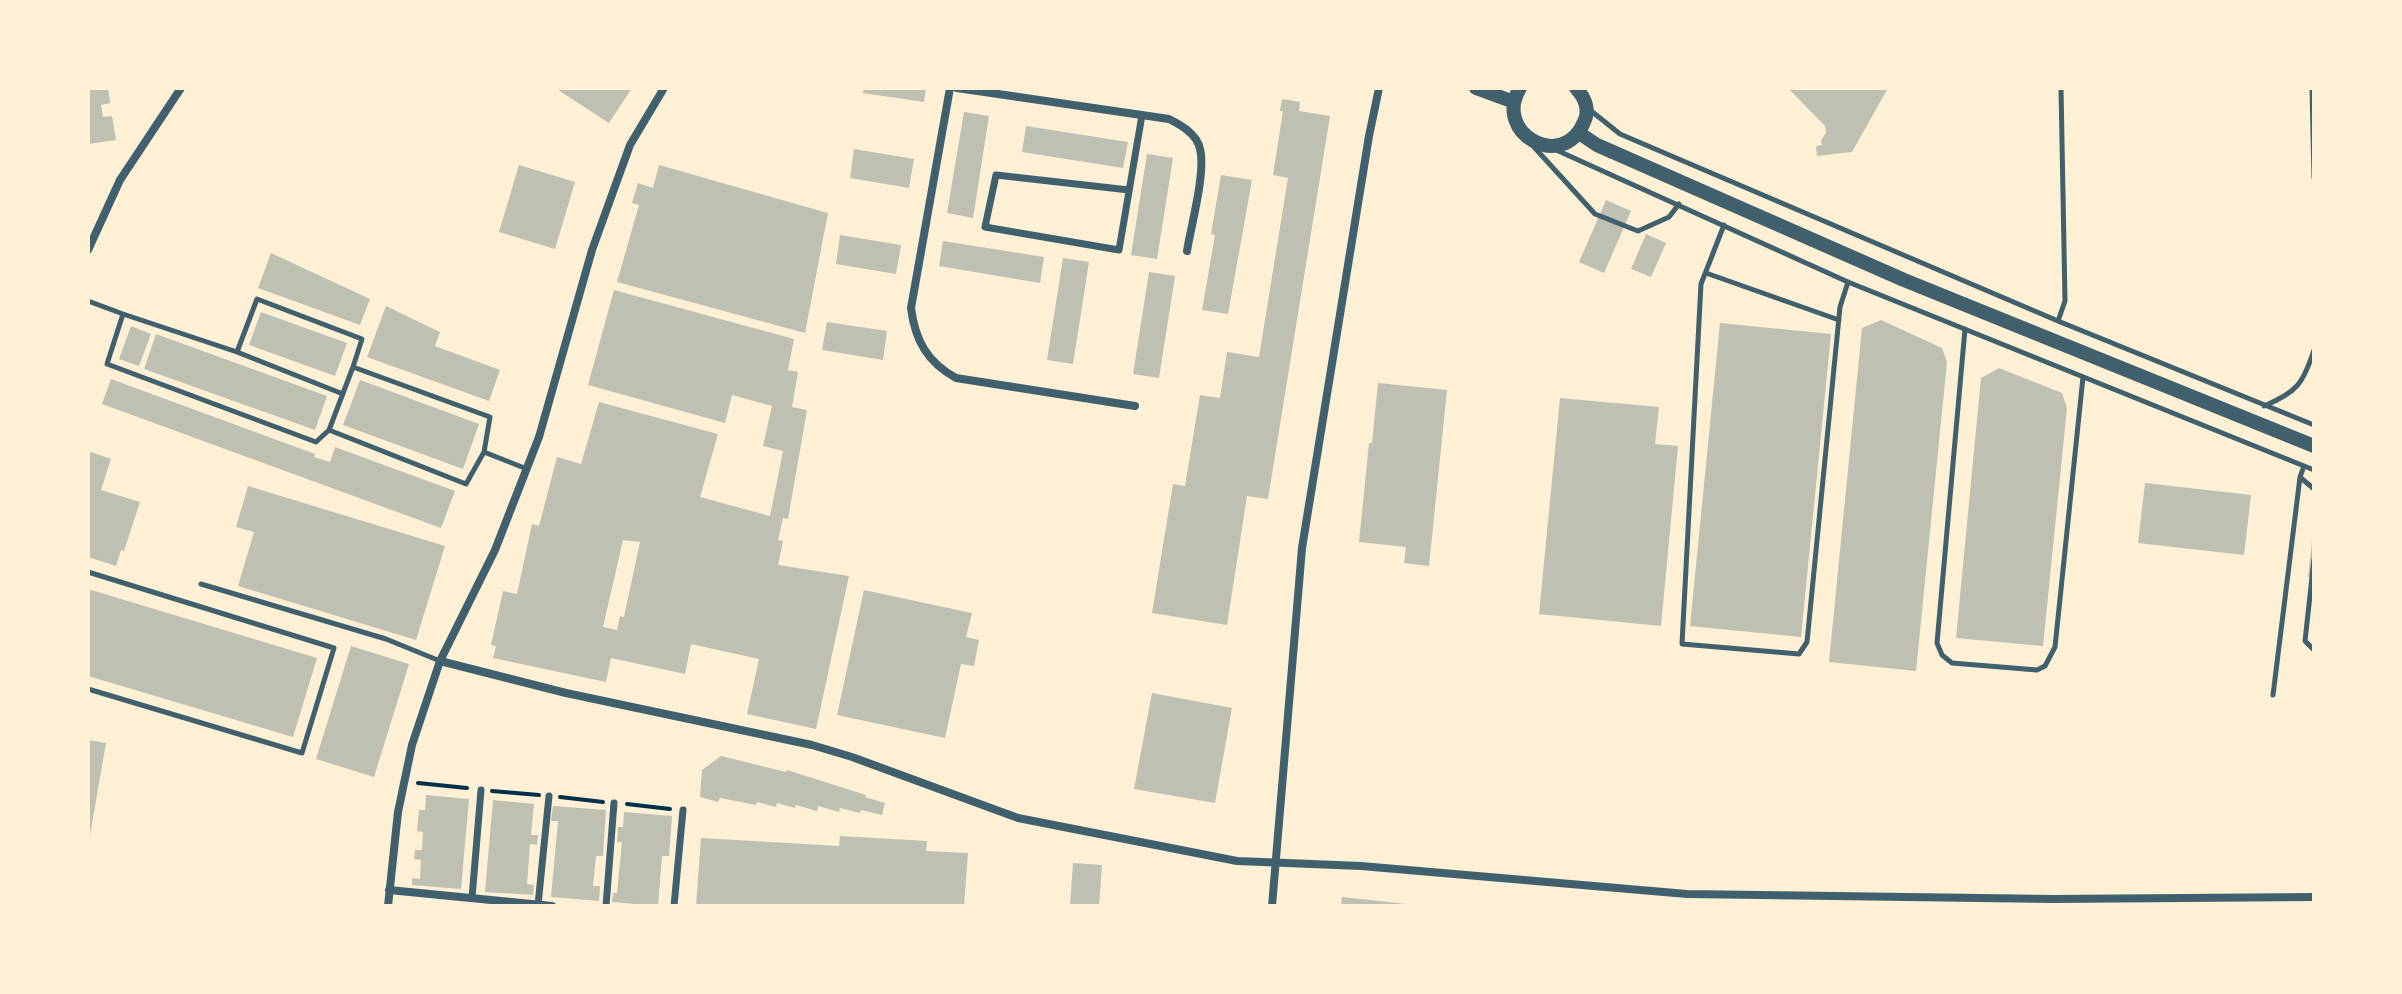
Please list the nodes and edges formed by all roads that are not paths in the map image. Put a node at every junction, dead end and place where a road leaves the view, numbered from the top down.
1 (181, 88) edge
2 (664, 88) edge
3 (950, 88) edge
4 (957, 88) edge
5 (1379, 88) edge
6 (1476, 88) edge
7 (1576, 88) edge
8 (2061, 88) edge
9 (2312, 88) edge
10 (1517, 95) edge
11 (1587, 107) junction
12 (1142, 115) junction
13 (1579, 133) junction
14 (1523, 134) junction
15 (1546, 146) junction
16 (2314, 178) edge
17 (1129, 190) junction
18 (1679, 204) junction
19 (1724, 225) junction
20 (88, 250) edge
21 (1187, 251) dead end
22 (1706, 273) junction
23 (1848, 282) junction
24 (88, 301) edge
25 (123, 314) junction
26 (1839, 320) junction
27 (2058, 321) junction
28 (1965, 329) junction
29 (2314, 350) edge
30 (237, 352) junction
31 (353, 367) junction
32 (2083, 377) junction
33 (343, 394) junction
34 (1135, 406) dead end
35 (2264, 406) junction
36 (2314, 425) edge
37 (329, 430) junction
38 (2314, 446) edge
39 (484, 452) junction
40 (2304, 466) junction
41 (527, 469) junction
42 (2314, 470) edge
43 (2300, 477) junction
44 (2314, 489) edge
45 (2314, 559) edge
46 (88, 572) edge
47 (201, 584) dead end
48 (2314, 650) edge
49 (440, 661) junction
50 (88, 689) edge
51 (2273, 695) dead end
52 (481, 790) dead end
53 (549, 796) dead end
54 (614, 803) dead end
55 (683, 810) dead end
56 (1276, 863) junction
57 (389, 890) junction
58 (1726, 895) junction
59 (2314, 897) edge
60 (472, 898) junction
61 (2053, 902) edge
62 (538, 905) edge
63 (388, 906) edge
64 (552, 906) edge
65 (606, 906) edge
66 (674, 906) edge
67 (1272, 906) edge
68 (1726, 906) edge

1 - 20 street
2 - 41 street
3 - 34 street
4 - 12 street
5 - 56 street
6 - 10 street
7 - 11 street
8 - 27 lane
9 - 16 lane
10 - 14 street
11 - 13 street
11 - 27 lane
12 - 17 street
12 - 21 street
13 - 15 street
13 - 38 street
14 - 15 street
14 - 18 lane
15 - 18 lane
17 - 17 street
18 - 19 lane
19 - 22 lane
19 - 23 lane
22 - 26 lane
22 - 26 lane
23 - 26 lane
23 - 28 lane
24 - 25 lane
25 - 30 lane
25 - 37 lane
27 - 35 lane
28 - 32 lane
28 - 32 lane
29 - 35 lane
30 - 31 lane
30 - 33 lane
31 - 33 lane
31 - 39 lane
32 - 40 lane
33 - 37 lane
35 - 36 lane
37 - 39 lane
39 - 41 lane
40 - 42 lane
40 - 43 lane
41 - 49 street
43 - 44 lane
43 - 51 lane
45 - 48 lane
46 - 50 lane
47 - 49 lane
49 - 56 street
49 - 57 street
52 - 60 street
53 - 62 street
54 - 65 street
55 - 66 street
56 - 58 street
56 - 67 street
57 - 60 street
57 - 63 street
58 - 61 street
58 - 68 lane
59 - 61 street
60 - 62 street
62 - 64 street

